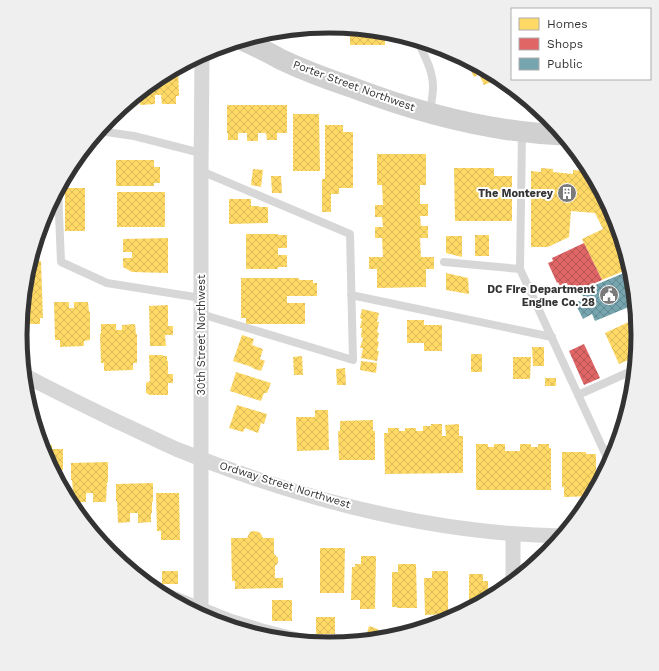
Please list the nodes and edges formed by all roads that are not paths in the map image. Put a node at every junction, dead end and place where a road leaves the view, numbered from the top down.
1 (249, 44) edge
2 (420, 47) edge
3 (202, 61) edge
4 (430, 113) junction
5 (106, 132) edge
6 (522, 132) junction
7 (555, 134) edge
8 (201, 153) junction
9 (201, 171) junction
10 (58, 201) edge
11 (444, 262) dead end
12 (520, 269) junction
13 (352, 295) junction
14 (201, 298) junction
15 (201, 314) junction
16 (552, 337) junction
17 (629, 373) edge
18 (30, 378) edge
19 (578, 395) junction
20 (610, 448) edge
21 (604, 451) junction
22 (607, 457) edge
23 (200, 458) junction
24 (513, 534) junction
25 (556, 536) edge
26 (513, 576) edge
27 (201, 609) edge
28 (209, 613) edge
29 (294, 635) edge

1 - 4 street, Porter Street Northwest
2 - 4 lane
3 - 8 street, 30th Street Northwest
4 - 6 street, Porter Street Northwest
5 - 8 lane
6 - 7 street, Porter Street Northwest
6 - 12 lane
8 - 9 street, 30th Street Northwest
9 - 13 lane
9 - 14 street, 30th Street Northwest
10 - 14 lane
11 - 12 lane
12 - 16 lane
13 - 15 lane
13 - 16 lane
14 - 15 street, 30th Street Northwest
15 - 23 street, 30th Street Northwest
16 - 19 lane
17 - 19 lane
18 - 23 street, Ordway Street Northwest
19 - 21 lane
20 - 21 lane
21 - 22 lane
23 - 24 street, Ordway Street Northwest
23 - 27 street, 30th Street Northwest
24 - 25 street, Ordway Street Northwest
24 - 26 street
28 - 29 lane

